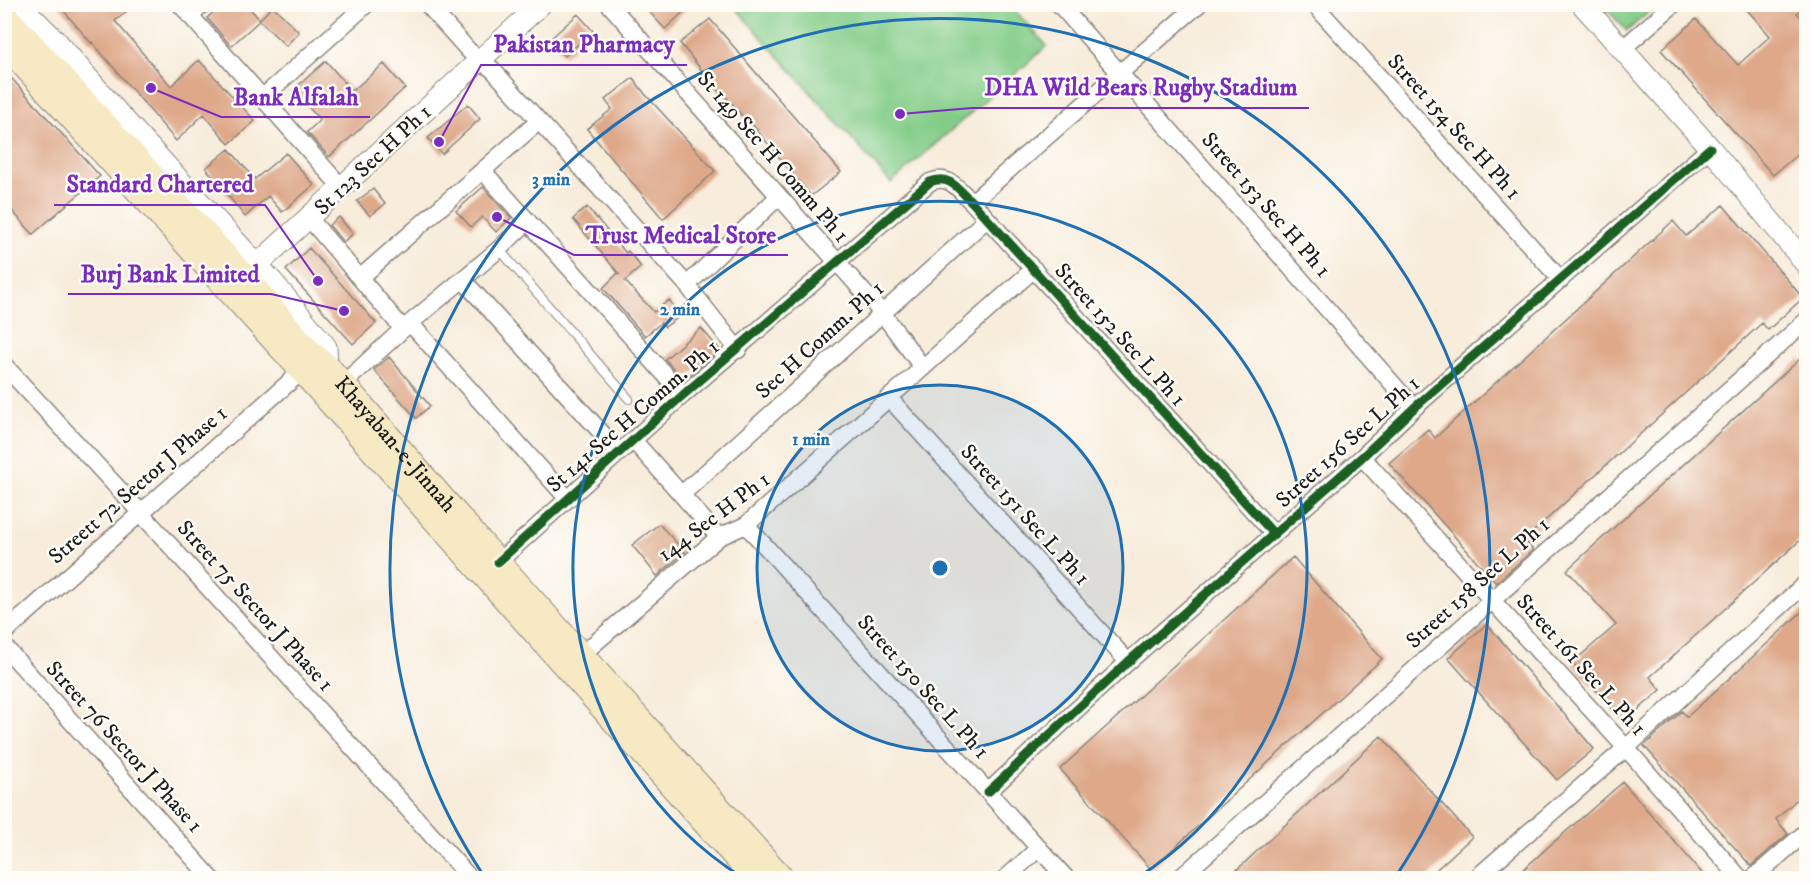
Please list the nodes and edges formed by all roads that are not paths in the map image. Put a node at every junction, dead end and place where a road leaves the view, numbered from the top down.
1 (366, 4) edge
2 (427, 4) edge
3 (541, 4) edge
4 (609, 4) edge
5 (1059, 4) edge
6 (1199, 4) edge
7 (1314, 4) edge
8 (1582, 4) edge
9 (1674, 4) edge
10 (17, 8) edge
11 (190, 8) edge
12 (4, 33) edge
13 (1622, 49) junction
14 (11, 53) edge
15 (480, 59) junction
16 (1120, 73) junction
17 (262, 98) junction
18 (539, 121) junction
19 (1710, 148) junction
20 (483, 171) junction
21 (930, 182) joint
22 (342, 188) junction
23 (778, 196) junction
24 (972, 202) junction
25 (309, 218) junction
26 (987, 219) junction
27 (528, 221) junction
28 (499, 249) junction
29 (836, 263) junction
30 (1806, 264) edge
31 (257, 265) junction
32 (1034, 269) junction
33 (361, 277) junction
34 (463, 280) junction
35 (1561, 280) junction
36 (687, 285) junction
37 (883, 314) junction
38 (1806, 321) edge
39 (407, 326) junction
40 (738, 350) junction
41 (5, 367) edge
42 (923, 368) junction
43 (302, 371) junction
44 (335, 375) junction
45 (683, 395) junction
46 (629, 399) dead end
47 (890, 399) junction
48 (1414, 408) junction
49 (633, 440) junction
50 (619, 452) junction
51 (1362, 458) junction
52 (682, 494) junction
53 (568, 499) junction
54 (140, 512) junction
55 (746, 525) junction
56 (1274, 534) junction
57 (719, 537) junction
58 (498, 562) junction
59 (1806, 583) edge
60 (1492, 600) junction
61 (4, 633) edge
62 (4, 646) edge
63 (581, 655) junction
64 (1128, 662) junction
65 (1626, 748) junction
66 (988, 792) junction
67 (1806, 832) edge
68 (1039, 848) junction
69 (752, 878) edge
70 (211, 879) edge
71 (470, 879) edge
72 (782, 879) edge
73 (1006, 879) edge
74 (1066, 879) edge
75 (1180, 879) edge
76 (1476, 879) edge
77 (1740, 879) edge
78 (1753, 879) edge

1 - 17 street
2 - 15 street
3 - 15 street, St 123 Sec H Ph 1
4 - 23 street, St 149 Sec H Comm Ph 1
5 - 16 street, Street 153 Sec H Ph 1
6 - 16 street
7 - 35 street, Street 154 Sec H Ph 1
8 - 13 street
9 - 13 street
10 - 31 street
10 - 44 main road, Khayaban-e-Jinnah
11 - 17 street
12 - 14 main road, Khayaban-e-Jinnah
13 - 19 street
14 - 43 main road, Khayaban-e-Jinnah
15 - 18 street
15 - 22 street, St 123 Sec H Ph 1
16 - 24 street
16 - 48 street, Street 153 Sec H Ph 1
17 - 22 street
18 - 20 street
18 - 36 street
19 - 30 street
19 - 35 street, Street 156 Sec L Ph 1
20 - 27 street
20 - 33 street
21 - 24 street, Street 152 Sec L Ph 1
21 - 29 street, St 141 Sec H Comm. Ph 1
22 - 25 street, St 123 Sec H Ph 1
23 - 29 street, St 149 Sec H Comm Ph 1
23 - 36 street
24 - 26 street, Street 152 Sec L Ph 1
25 - 31 street, St 123 Sec H Ph 1
25 - 33 street
26 - 32 street, Street 152 Sec L Ph 1
26 - 37 street, Sec H Comm. Ph 1
27 - 28 street
27 - 45 street
28 - 34 street
28 - 46 lane
29 - 37 street, St 149 Sec H Comm Ph 1
29 - 40 street, St 141 Sec H Comm. Ph 1
31 - 44 street
32 - 42 street, 144 Sec H Ph 1
32 - 56 street, Street 152 Sec L Ph 1
33 - 39 street
34 - 39 street
34 - 50 street
35 - 48 street, Street 156 Sec L Ph 1
36 - 40 street
37 - 42 street, St 149 Sec H Comm Ph 1
37 - 52 street, Sec H Comm. Ph 1
38 - 60 street, Street 158 Sec L Ph 1
39 - 44 street
39 - 53 street
40 - 45 street, St 141 Sec H Comm. Ph 1
41 - 54 street, Street 75 Sector J Phase 1
42 - 47 street, 144 Sec H Ph 1
43 - 54 street, Streett 72 Sector J Phase 1
43 - 69 main road, Khayaban-e-Jinnah
44 - 58 main road, Khayaban-e-Jinnah
45 - 49 street, St 141 Sec H Comm. Ph 1
47 - 55 street, 144 Sec H Ph 1
47 - 64 street, Street 151 Sec L Ph 1
48 - 51 street, Street 156 Sec L Ph 1
49 - 50 street, St 141 Sec H Comm. Ph 1
49 - 52 street
50 - 53 street, St 141 Sec H Comm. Ph 1
51 - 56 street, Street 156 Sec L Ph 1
51 - 60 street, Street 161 Sec L Ph 1
52 - 57 street
53 - 58 street, St 141 Sec H Comm. Ph 1
54 - 61 street, Streett 72 Sector J Phase 1
54 - 71 street, Street 75 Sector J Phase 1
55 - 57 street, 144 Sec H Ph 1
55 - 66 street, Street 150 Sec L Ph 1
56 - 64 street, Street 156 Sec L Ph 1
57 - 63 street, 144 Sec H Ph 1
58 - 63 main road, Khayaban-e-Jinnah
59 - 65 street
60 - 65 street, Street 161 Sec L Ph 1
60 - 75 street, Street 158 Sec L Ph 1
62 - 70 street, Street 76 Sector J Phase 1
63 - 72 main road, Khayaban-e-Jinnah
64 - 66 street, Street 156 Sec L Ph 1
65 - 76 street
65 - 77 street, Street 161 Sec L Ph 1
66 - 68 street, Street 150 Sec L Ph 1
67 - 78 street
68 - 73 street
68 - 74 street, Street 150 Sec L Ph 1

